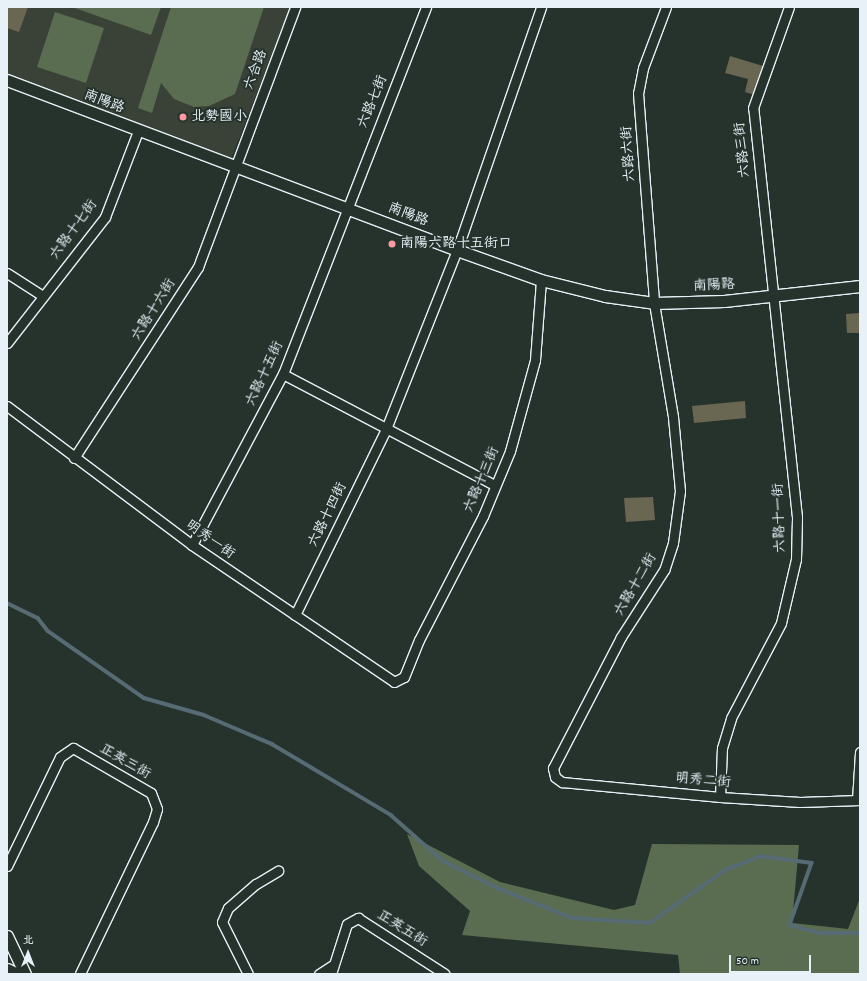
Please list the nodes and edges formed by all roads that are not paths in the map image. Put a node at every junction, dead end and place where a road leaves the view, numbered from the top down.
1 (295, 7) edge
2 (426, 7) edge
3 (541, 7) edge
4 (666, 7) edge
5 (789, 7) edge
6 (7, 80) edge
7 (138, 131) junction
8 (236, 166) junction
9 (346, 207) junction
10 (457, 250) junction
11 (7, 273) edge
12 (541, 280) junction
13 (860, 286) edge
14 (43, 296) junction
15 (775, 296) junction
16 (654, 303) junction
17 (7, 343) edge
18 (283, 374) junction
19 (7, 406) edge
20 (386, 429) junction
21 (74, 458) junction
22 (494, 485) junction
23 (192, 545) junction
24 (295, 614) junction
25 (404, 677) joint
26 (860, 752) edge
27 (553, 768) joint
28 (720, 797) junction
29 (858, 800) edge
30 (7, 866) edge
31 (278, 871) dead end
32 (7, 936) edge
33 (7, 969) edge
34 (332, 970) edge
35 (17, 974) edge
36 (25, 974) edge
37 (80, 974) edge
38 (248, 974) edge
39 (319, 974) edge
40 (444, 974) edge

1 - 8 street, 六合路
2 - 9 street, 六路七街
3 - 10 street
4 - 16 street, 六路六街
5 - 15 street, 六路三街
6 - 7 street, 南陽路
7 - 8 street, 南陽路
7 - 14 street, 六路十七街
8 - 9 street, 南陽路
8 - 21 street, 六路十六街
9 - 10 street, 南陽路
9 - 18 street, 六路十五街
10 - 12 street, 南陽路
10 - 20 street, 六路十四街
11 - 14 street
12 - 16 street, 南陽路
12 - 22 street, 六路十三街
13 - 15 street, 南陽路
14 - 17 street, 六路十七街
15 - 16 street, 南陽路
15 - 28 street, 六路十一街
16 - 27 street, 六路十二街
18 - 20 street
18 - 23 street, 六路十五街
19 - 21 street, 明秀一街
20 - 22 street
20 - 24 street, 六路十四街
21 - 23 street, 明秀一街
22 - 25 street, 六路十三街
23 - 24 street, 明秀一街
24 - 25 street, 明秀一街
26 - 29 street
27 - 28 street, 明秀二街
28 - 29 street, 明秀二街
30 - 37 street, 正英三街
31 - 38 street
32 - 36 street
33 - 35 street
34 - 39 street
34 - 40 street, 正英五街

